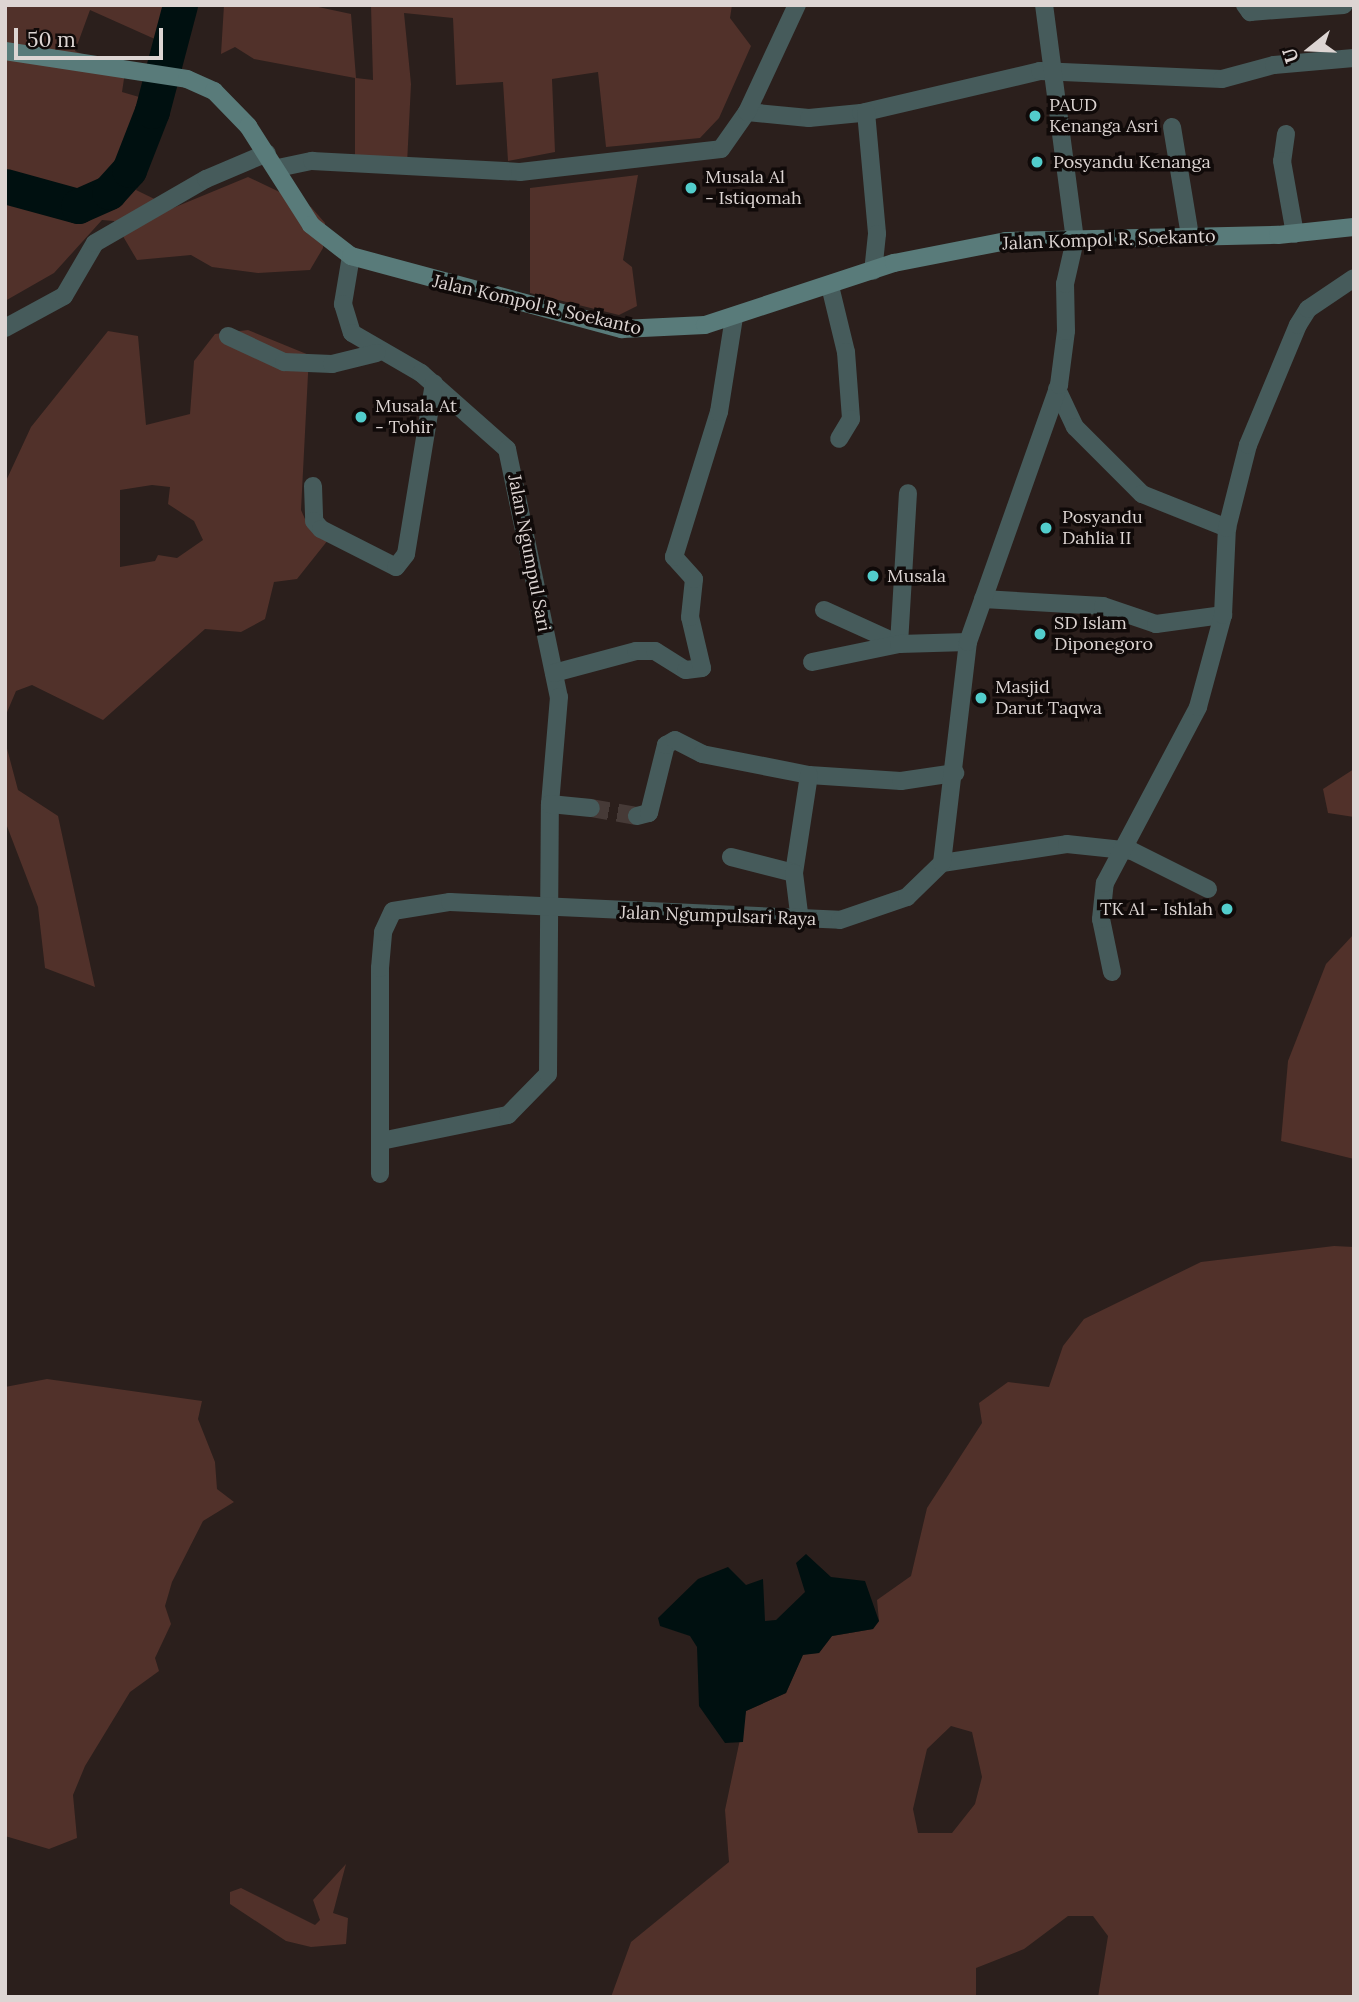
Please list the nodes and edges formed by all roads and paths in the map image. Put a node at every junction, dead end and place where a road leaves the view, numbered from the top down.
1 (797, 5) edge
2 (1044, 5) edge
3 (1245, 5) edge
4 (1344, 5) edge
5 (5, 51) edge
6 (1354, 58) edge
7 (1054, 72) junction
8 (747, 112) junction
9 (866, 113) junction
10 (1172, 127) dead end
11 (1286, 134) dead end
12 (272, 160) junction
13 (1354, 227) edge
14 (1295, 234) junction
15 (1190, 236) junction
16 (1075, 240) junction
17 (351, 256) junction
18 (873, 271) junction
19 (1354, 278) edge
20 (830, 286) junction
21 (734, 317) junction
22 (5, 328) edge
23 (228, 336) dead end
24 (377, 353) junction
25 (434, 383) junction
26 (1057, 389) junction
27 (839, 439) dead end
28 (313, 486) dead end
29 (908, 492) dead end
30 (1227, 528) junction
31 (983, 599) junction
32 (824, 610) dead end
33 (1223, 615) junction
34 (968, 642) junction
35 (899, 644) junction
36 (812, 662) dead end
37 (554, 673) junction
38 (955, 773) junction
39 (809, 775) junction
40 (550, 804) junction
41 (591, 808) tunnel mouth
42 (637, 816) dead end
43 (1118, 850) junction
44 (731, 857) dead end
45 (942, 863) junction
46 (794, 873) junction
47 (1208, 889) dead end
48 (547, 911) junction
49 (800, 921) junction
50 (1112, 972) dead end
51 (381, 1141) junction
52 (380, 1174) dead end

1 - 8 street
2 - 7 street
3 - 4 street
5 - 12 main road, Jalan Kompol R. Soekanto
6 - 7 street
7 - 9 street
7 - 16 street
8 - 9 street
8 - 12 street
9 - 18 street
10 - 15 street
11 - 14 street
12 - 17 main road, Jalan Kompol R. Soekanto
12 - 22 street
13 - 14 main road, Jalan Kompol R. Soekanto
14 - 15 main road, Jalan Kompol R. Soekanto
15 - 16 main road, Jalan Kompol R. Soekanto
16 - 18 main road, Jalan Kompol R. Soekanto
16 - 26 street
17 - 21 main road, Jalan Kompol R. Soekanto
17 - 24 street, Jalan Ngumpul Sari
18 - 20 main road, Jalan Kompol R. Soekanto
19 - 30 street
20 - 21 main road, Jalan Kompol R. Soekanto
20 - 27 street
21 - 37 street
23 - 24 street
24 - 25 street, Jalan Ngumpul Sari
25 - 28 street
25 - 37 street, Jalan Ngumpul Sari
26 - 30 street
26 - 31 street
29 - 35 street
30 - 33 street
31 - 33 street
31 - 34 street
32 - 35 street
33 - 43 street
34 - 35 street
34 - 38 street
35 - 36 street
37 - 40 street, Jalan Ngumpul Sari
38 - 39 street
38 - 45 street
39 - 42 street
39 - 46 street
40 - 41 street
40 - 48 street, Jalan Ngumpul Sari
43 - 45 street
43 - 47 street
43 - 50 street
44 - 46 street
45 - 49 street, Jalan Ngumpulsari Raya
46 - 49 street
48 - 49 street, Jalan Ngumpulsari Raya
48 - 51 street, Jalan Ngumpul Sari
48 - 51 street, Jalan Ngumpulsari Raya
51 - 52 street, Jalan Ngumpulsari Raya

